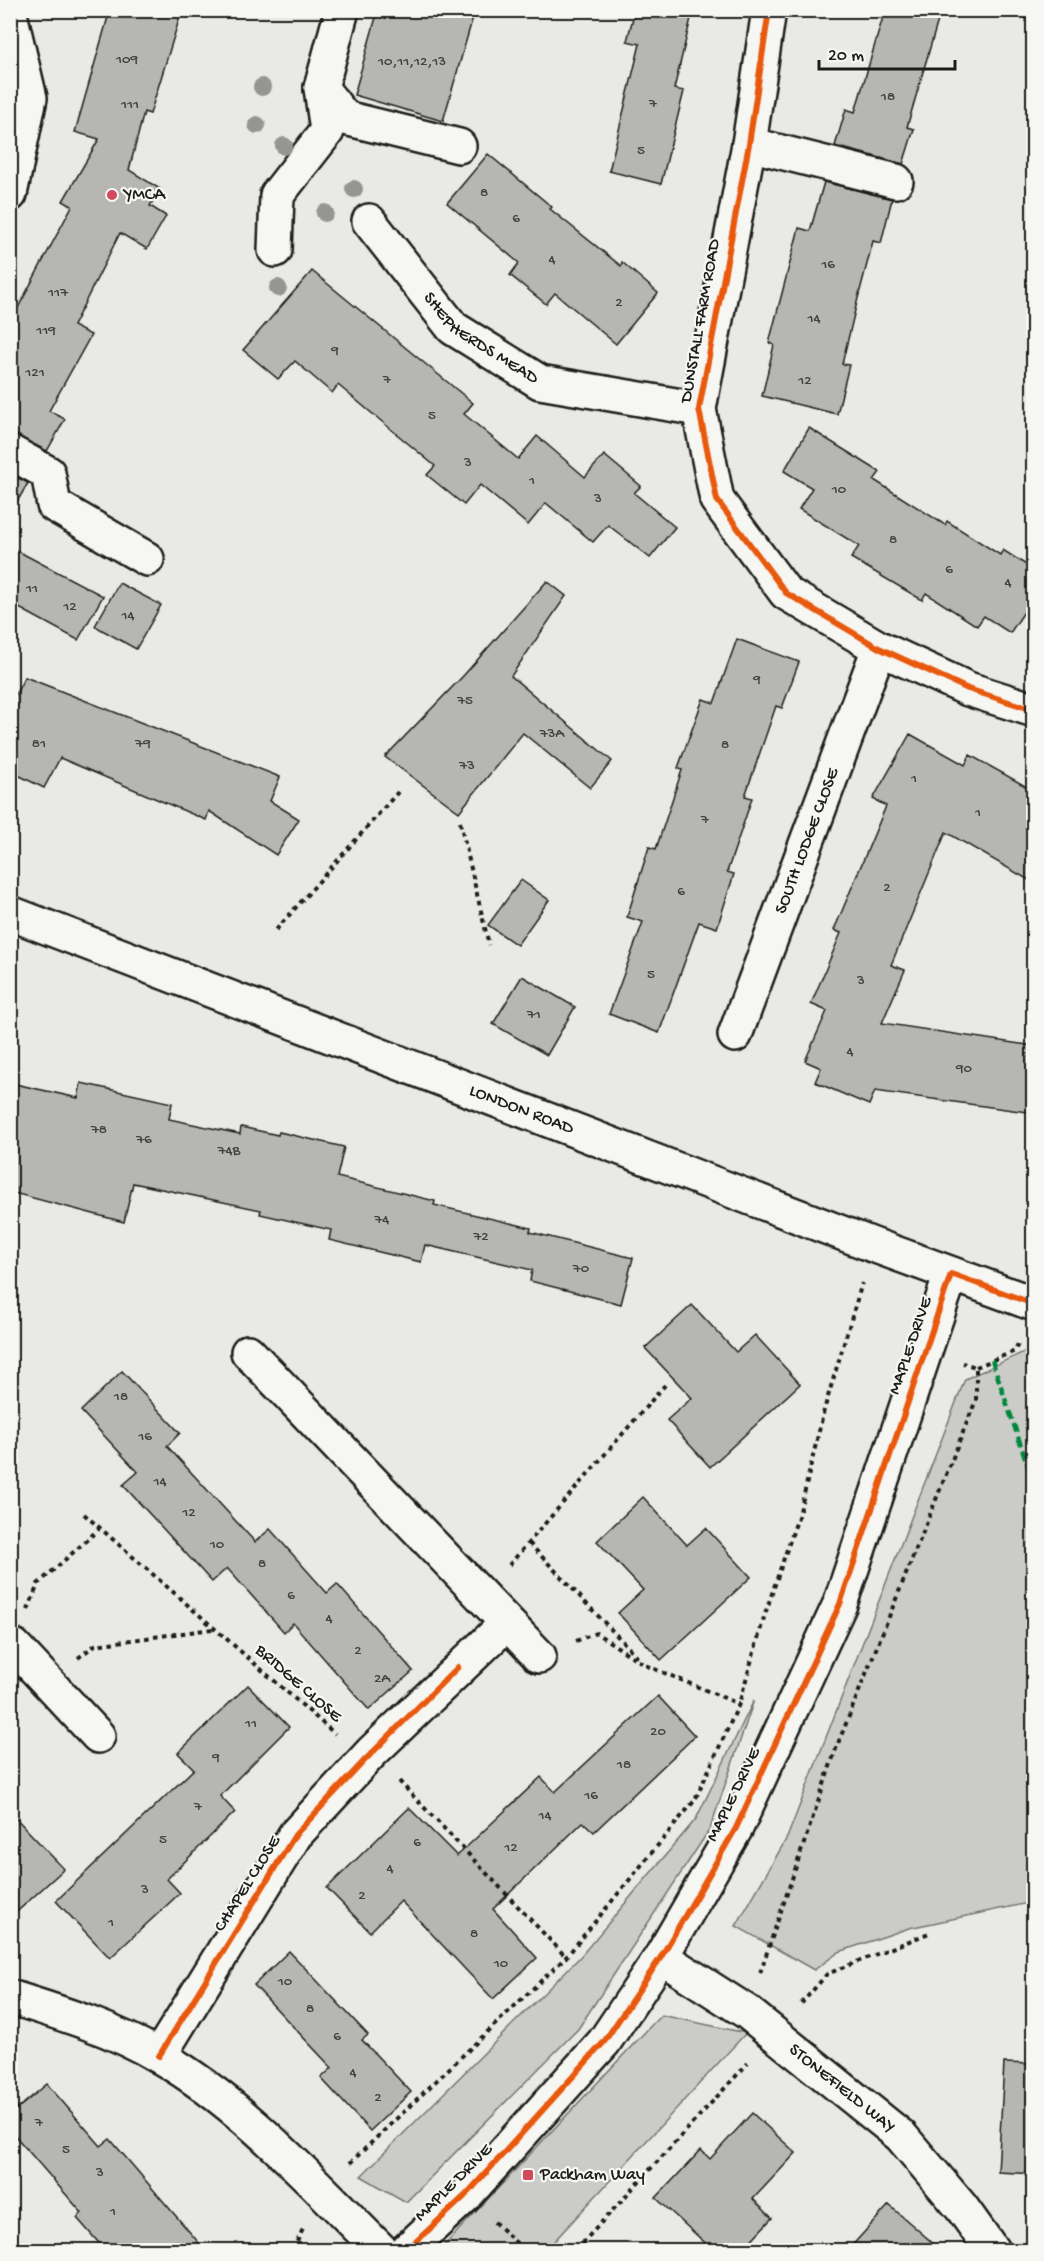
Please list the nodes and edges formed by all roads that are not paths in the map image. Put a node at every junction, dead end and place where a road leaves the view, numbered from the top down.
1 (342, 10) edge
2 (769, 10) edge
3 (11, 18) edge
4 (321, 88) junction
5 (749, 144) junction
6 (459, 146) dead end
7 (896, 181) dead end
8 (10, 194) edge
9 (369, 221) dead end
10 (275, 250) dead end
11 (699, 409) junction
12 (10, 452) edge
13 (147, 559) dead end
14 (879, 648) junction
15 (1034, 710) edge
16 (10, 913) edge
17 (735, 1035) dead end
18 (951, 1274) junction
19 (1029, 1317) edge
20 (248, 1352) dead end
21 (506, 1624) junction
22 (12, 1647) edge
23 (539, 1656) road end
24 (98, 1736) dead end
25 (661, 1958) junction
26 (10, 1997) edge
27 (159, 2056) junction
28 (381, 2250) edge
29 (407, 2250) edge
30 (992, 2250) edge

1 - 4 street
2 - 5 street, DUNSTALL FARM ROAD
3 - 8 street
4 - 6 street
4 - 10 street
5 - 7 street
5 - 11 street, DUNSTALL FARM ROAD
9 - 11 street, SHEPHERDS MEAD
11 - 14 street, DUNSTALL FARM ROAD
12 - 13 street
14 - 15 street, DUNSTALL FARM ROAD
14 - 17 street, SOUTH LODGE CLOSE
16 - 18 street, LONDON ROAD
18 - 19 street, LONDON ROAD
18 - 25 street, MAPLE DRIVE
20 - 21 street
21 - 23 street
21 - 27 street, CHAPEL CLOSE
22 - 24 street
25 - 29 street, MAPLE DRIVE
25 - 30 street, STONEFIELD WAY
26 - 27 street
27 - 28 street

